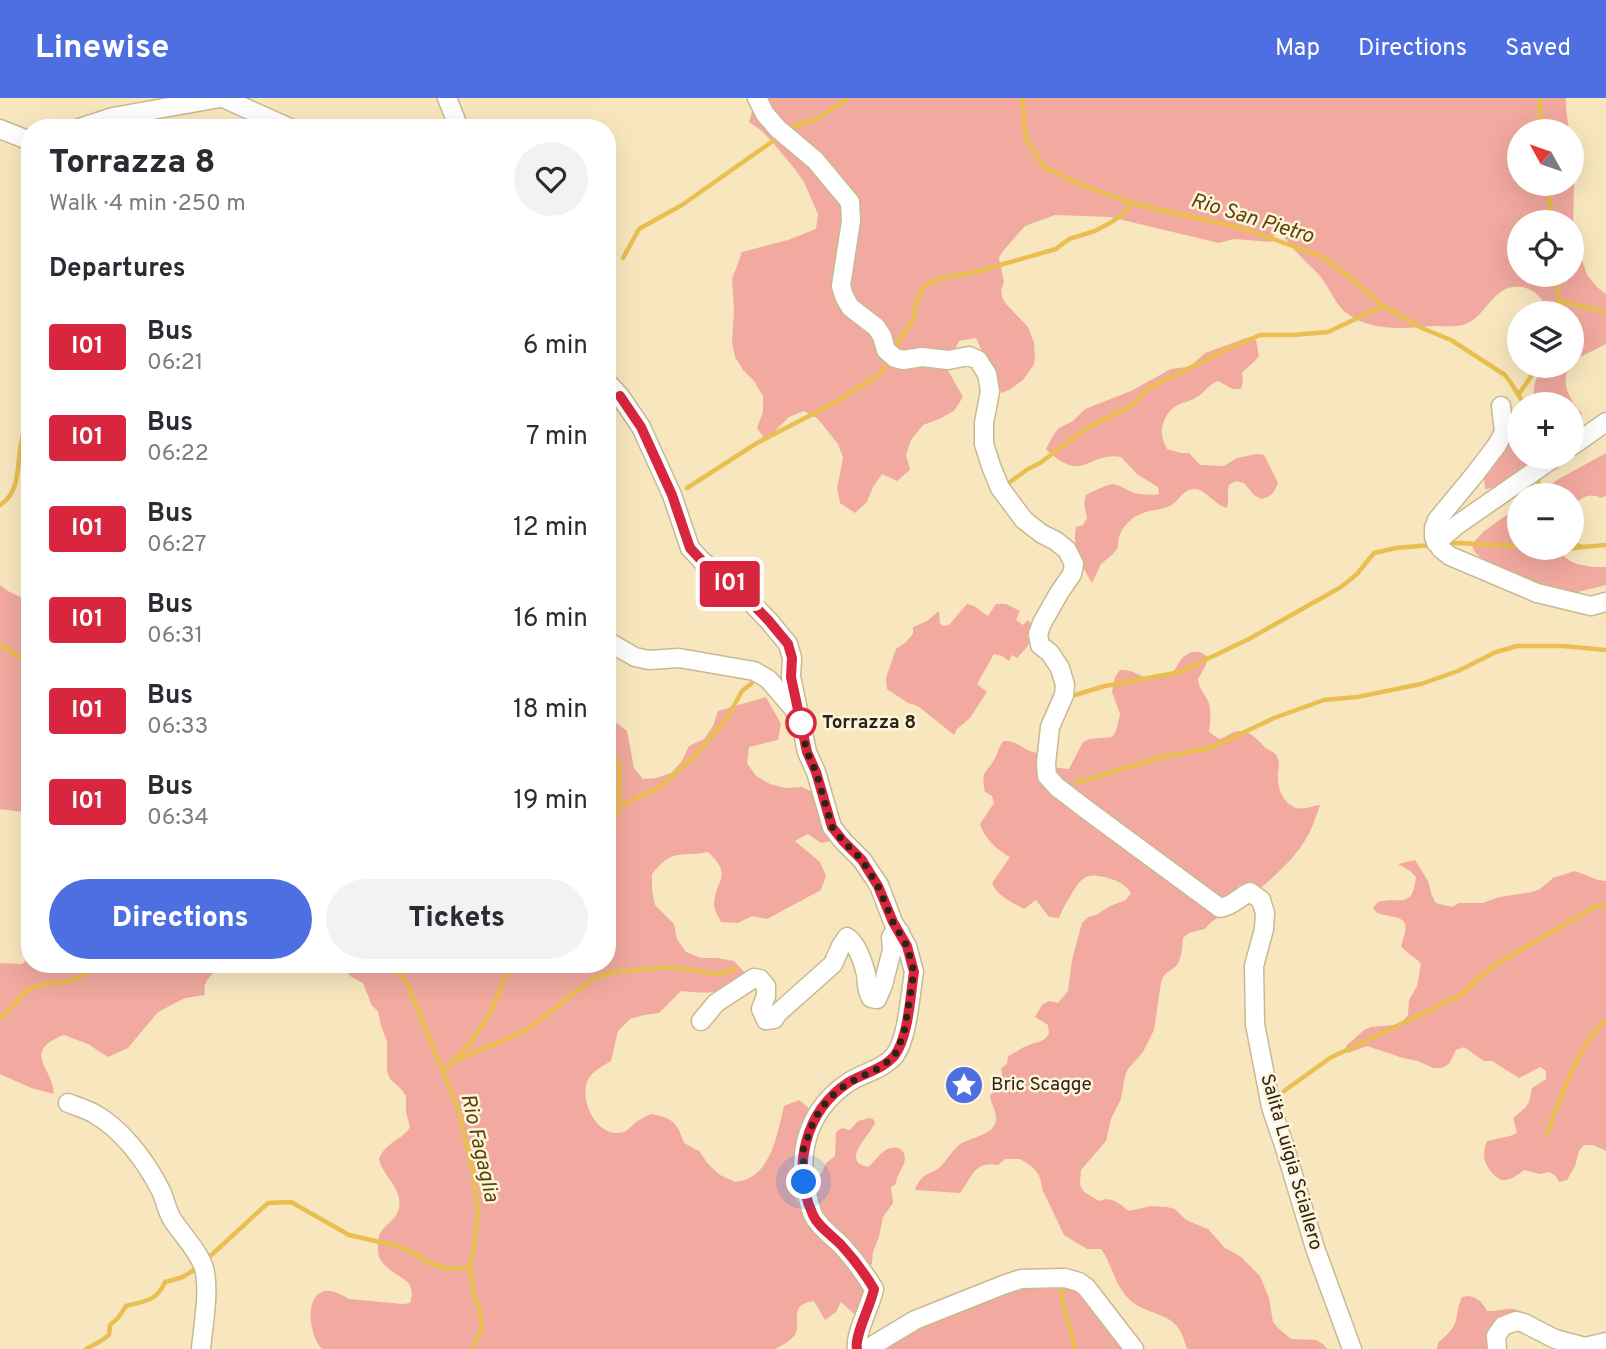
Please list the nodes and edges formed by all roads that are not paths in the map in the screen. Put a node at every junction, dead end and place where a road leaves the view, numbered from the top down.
1 (221, 98) edge
2 (447, 98) edge
3 (757, 98) edge
4 (107, 119) edge
5 (269, 119) edge
6 (455, 119) edge
7 (0, 129) edge
8 (21, 137) edge
9 (616, 392) edge
10 (1501, 406) dead end
11 (1606, 422) edge
12 (1584, 438) edge
13 (1538, 469) edge
14 (1436, 544) junction
15 (1606, 602) edge
16 (616, 647) edge
17 (803, 734) junction
18 (900, 932) junction
19 (701, 1021) dead end
20 (68, 1103) dead end
21 (1606, 1342) edge
22 (201, 1349) edge
23 (857, 1349) edge
24 (867, 1349) edge
25 (1134, 1349) edge
26 (1352, 1349) edge
27 (1497, 1349) edge

1 - 4 street
1 - 5 street
2 - 6 street
3 - 26 street, Salita Luigia Sciallero
7 - 8 street
9 - 17 street
10 - 14 street
11 - 12 street
13 - 14 street
14 - 15 street
16 - 17 street
17 - 18 street
18 - 19 street
18 - 23 street
20 - 22 street
21 - 27 street
24 - 25 street

